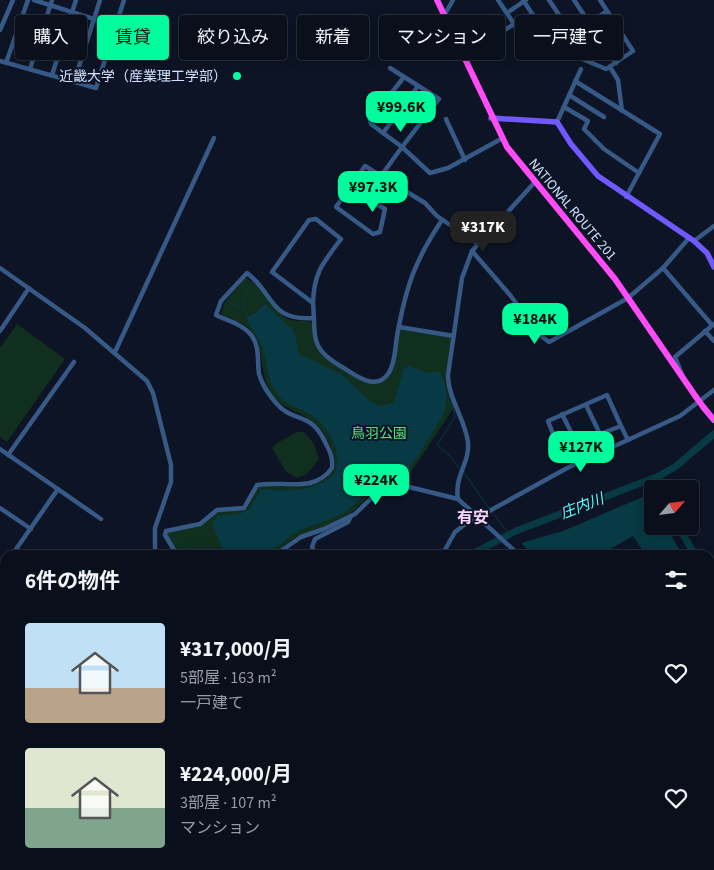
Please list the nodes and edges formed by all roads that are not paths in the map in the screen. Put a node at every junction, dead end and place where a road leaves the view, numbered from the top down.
1 (13, 0) edge
2 (28, 0) edge
3 (34, 0) edge
4 (76, 0) edge
5 (100, 0) edge
6 (124, 0) edge
7 (437, 0) edge
8 (453, 0) edge
9 (498, 0) edge
10 (524, 0) edge
11 (549, 0) edge
12 (574, 0) edge
13 (600, 0) edge
14 (51, 3) edge
15 (607, 11) junction
16 (72, 12) junction
17 (507, 13) junction
18 (445, 14) joint
19 (119, 15) edge
20 (534, 15) edge
21 (559, 15) edge
22 (584, 15) edge
23 (601, 15) edge
24 (94, 19) junction
25 (97, 20) edge
26 (514, 24) joint
27 (0, 30) edge
28 (505, 30) edge
29 (105, 60) edge
30 (466, 60) edge
31 (584, 60) edge
32 (589, 60) edge
33 (614, 60) edge
34 (0, 61) edge
35 (6, 63) junction
36 (591, 63) junction
37 (616, 63) junction
38 (610, 66) junction
39 (390, 68) dead end
40 (30, 69) junction
41 (581, 69) dead end
42 (52, 75) junction
43 (404, 76) junction
44 (575, 81) junction
45 (74, 82) junction
46 (418, 86) junction
47 (569, 95) junction
48 (564, 107) junction
49 (622, 111) junction
50 (604, 117) dead end
51 (491, 118) junction
52 (446, 119) dead end
53 (557, 122) junction
54 (383, 132) junction
55 (214, 138) dead end
56 (501, 139) junction
57 (402, 147) junction
58 (465, 160) junction
59 (639, 173) junction
60 (380, 176) junction
61 (535, 182) junction
62 (626, 197) junction
63 (442, 220) junction
64 (714, 226) edge
65 (692, 240) junction
66 (478, 244) junction
67 (472, 251) junction
68 (714, 266) edge
69 (0, 268) edge
70 (663, 268) junction
71 (29, 288) junction
72 (628, 298) junction
73 (313, 303) junction
74 (314, 318) junction
75 (713, 324) edge
76 (399, 327) junction
77 (0, 331) edge
78 (705, 331) junction
79 (454, 336) junction
80 (714, 341) edge
81 (115, 352) junction
82 (74, 362) dead end
83 (684, 380) junction
84 (714, 390) edge
85 (586, 405) junction
86 (562, 414) junction
87 (714, 420) edge
88 (621, 426) junction
89 (600, 434) junction
90 (574, 438) junction
91 (628, 440) junction
92 (0, 449) edge
93 (8, 455) junction
94 (58, 489) junction
95 (458, 499) junction
96 (0, 508) edge
97 (351, 516) junction
98 (478, 517) junction
99 (101, 519) dead end
100 (30, 529) junction
101 (15, 550) edge
102 (155, 550) edge
103 (173, 550) edge
104 (282, 550) edge
105 (313, 550) edge
106 (445, 550) edge
107 (514, 550) edge

1 - 27 street
2 - 35 street
3 - 14 street
4 - 16 street
5 - 24 street
6 - 19 street
7 - 18 highway, NATIONAL ROUTE 201
8 - 18 street
9 - 17 street
10 - 17 street
10 - 20 street
11 - 21 street
12 - 22 street
13 - 15 street
14 - 16 street
14 - 40 street
15 - 23 street
15 - 37 street
16 - 24 street
16 - 42 street
17 - 26 street
24 - 25 street
24 - 45 street
26 - 28 street
29 - 45 street
30 - 51 highway, NATIONAL ROUTE 201
31 - 36 street
32 - 36 street
33 - 37 street
34 - 35 street
35 - 40 street
36 - 38 street
37 - 38 street
38 - 49 street
39 - 43 street
40 - 42 street
41 - 44 street
42 - 45 street
43 - 46 street
43 - 54 street
44 - 47 street
44 - 49 street
46 - 54 street
46 - 57 street
47 - 48 street
47 - 50 street
48 - 53 street
48 - 59 street
49 - 59 street
51 - 53 main road
51 - 56 highway, NATIONAL ROUTE 201
52 - 58 street
53 - 62 main road
54 - 57 street
55 - 81 street
56 - 58 street
56 - 61 highway, NATIONAL ROUTE 201
57 - 58 street
57 - 60 street
59 - 62 street
60 - 60 street
60 - 63 street
61 - 66 street
61 - 72 highway, NATIONAL ROUTE 201
62 - 65 main road
63 - 66 street
63 - 76 street
64 - 65 street
65 - 68 main road
65 - 70 street
66 - 67 street
67 - 72 street
67 - 79 street
69 - 71 street
70 - 72 street
70 - 75 street
71 - 77 street
71 - 81 street
72 - 83 highway, NATIONAL ROUTE 201
73 - 73 street
73 - 74 street
74 - 76 street
74 - 103 street
75 - 78 street
76 - 79 street
78 - 80 street
78 - 83 street
79 - 95 street
81 - 102 street
82 - 93 street
83 - 87 highway, NATIONAL ROUTE 201, bridge
84 - 91 street
85 - 86 street
85 - 88 street
85 - 89 street
86 - 90 street
86 - 90 street
88 - 89 street
88 - 91 street
89 - 90 street
91 - 98 street
92 - 93 street
93 - 94 street
94 - 99 street
94 - 100 street
95 - 97 street
95 - 98 street
96 - 100 street
97 - 104 street
97 - 105 street
98 - 106 street
98 - 107 street
100 - 101 street

